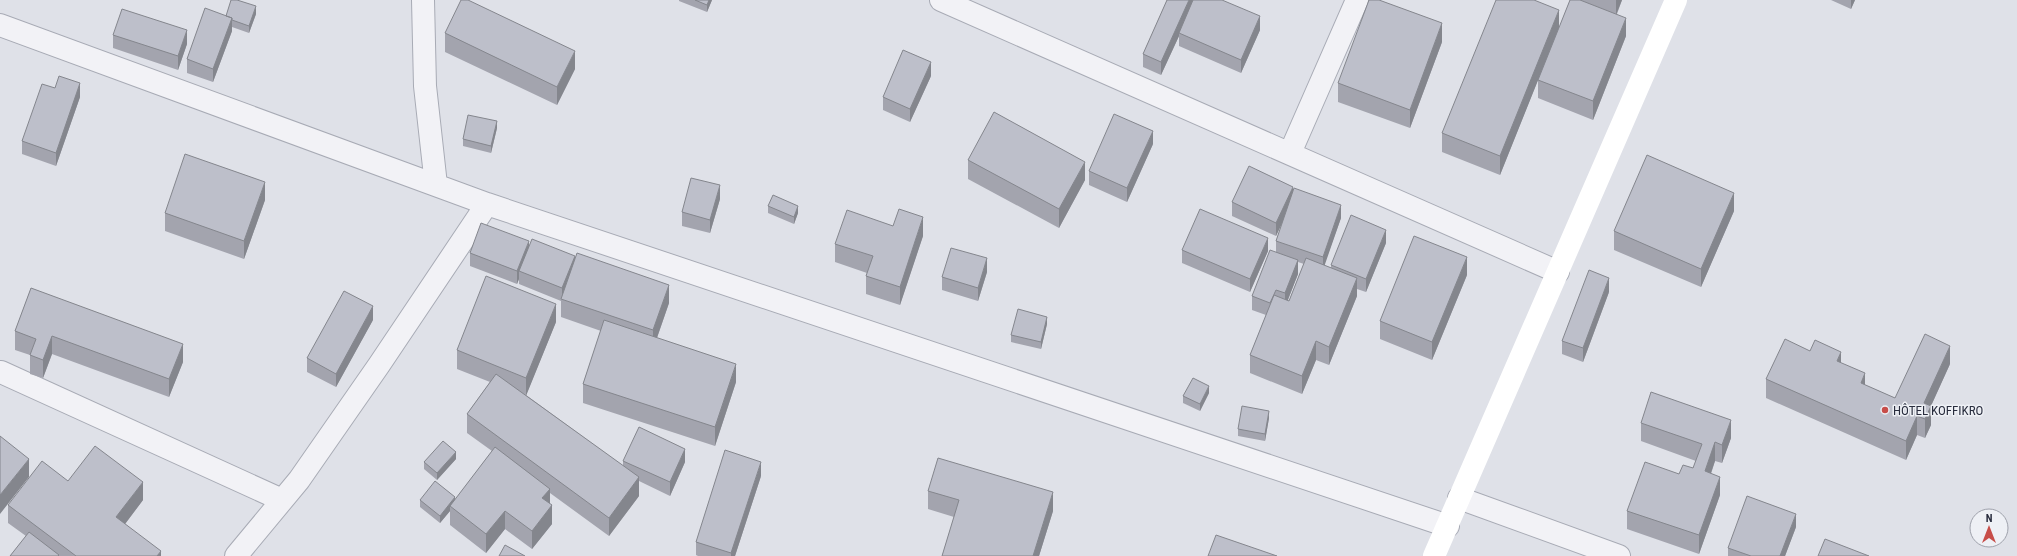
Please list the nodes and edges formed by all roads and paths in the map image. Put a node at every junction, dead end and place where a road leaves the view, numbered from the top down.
1 (422, 0) edge
2 (941, 0) edge
3 (1357, 0) edge
4 (1676, 0) edge
5 (0, 25) edge
6 (1290, 153) junction
7 (436, 185) junction
8 (487, 204) junction
9 (1558, 272) junction
10 (1, 372) edge
11 (1459, 498) junction
12 (282, 500) junction
13 (1448, 526) junction
14 (236, 556) edge
15 (1434, 556) edge
16 (1619, 556) edge

1 - 7 street
2 - 6 street
3 - 6 street
4 - 9 street
5 - 7 street
6 - 9 street
7 - 8 street
8 - 12 street
8 - 13 street
9 - 11 street
10 - 12 street
11 - 13 street
11 - 16 street
12 - 14 street
13 - 15 street

